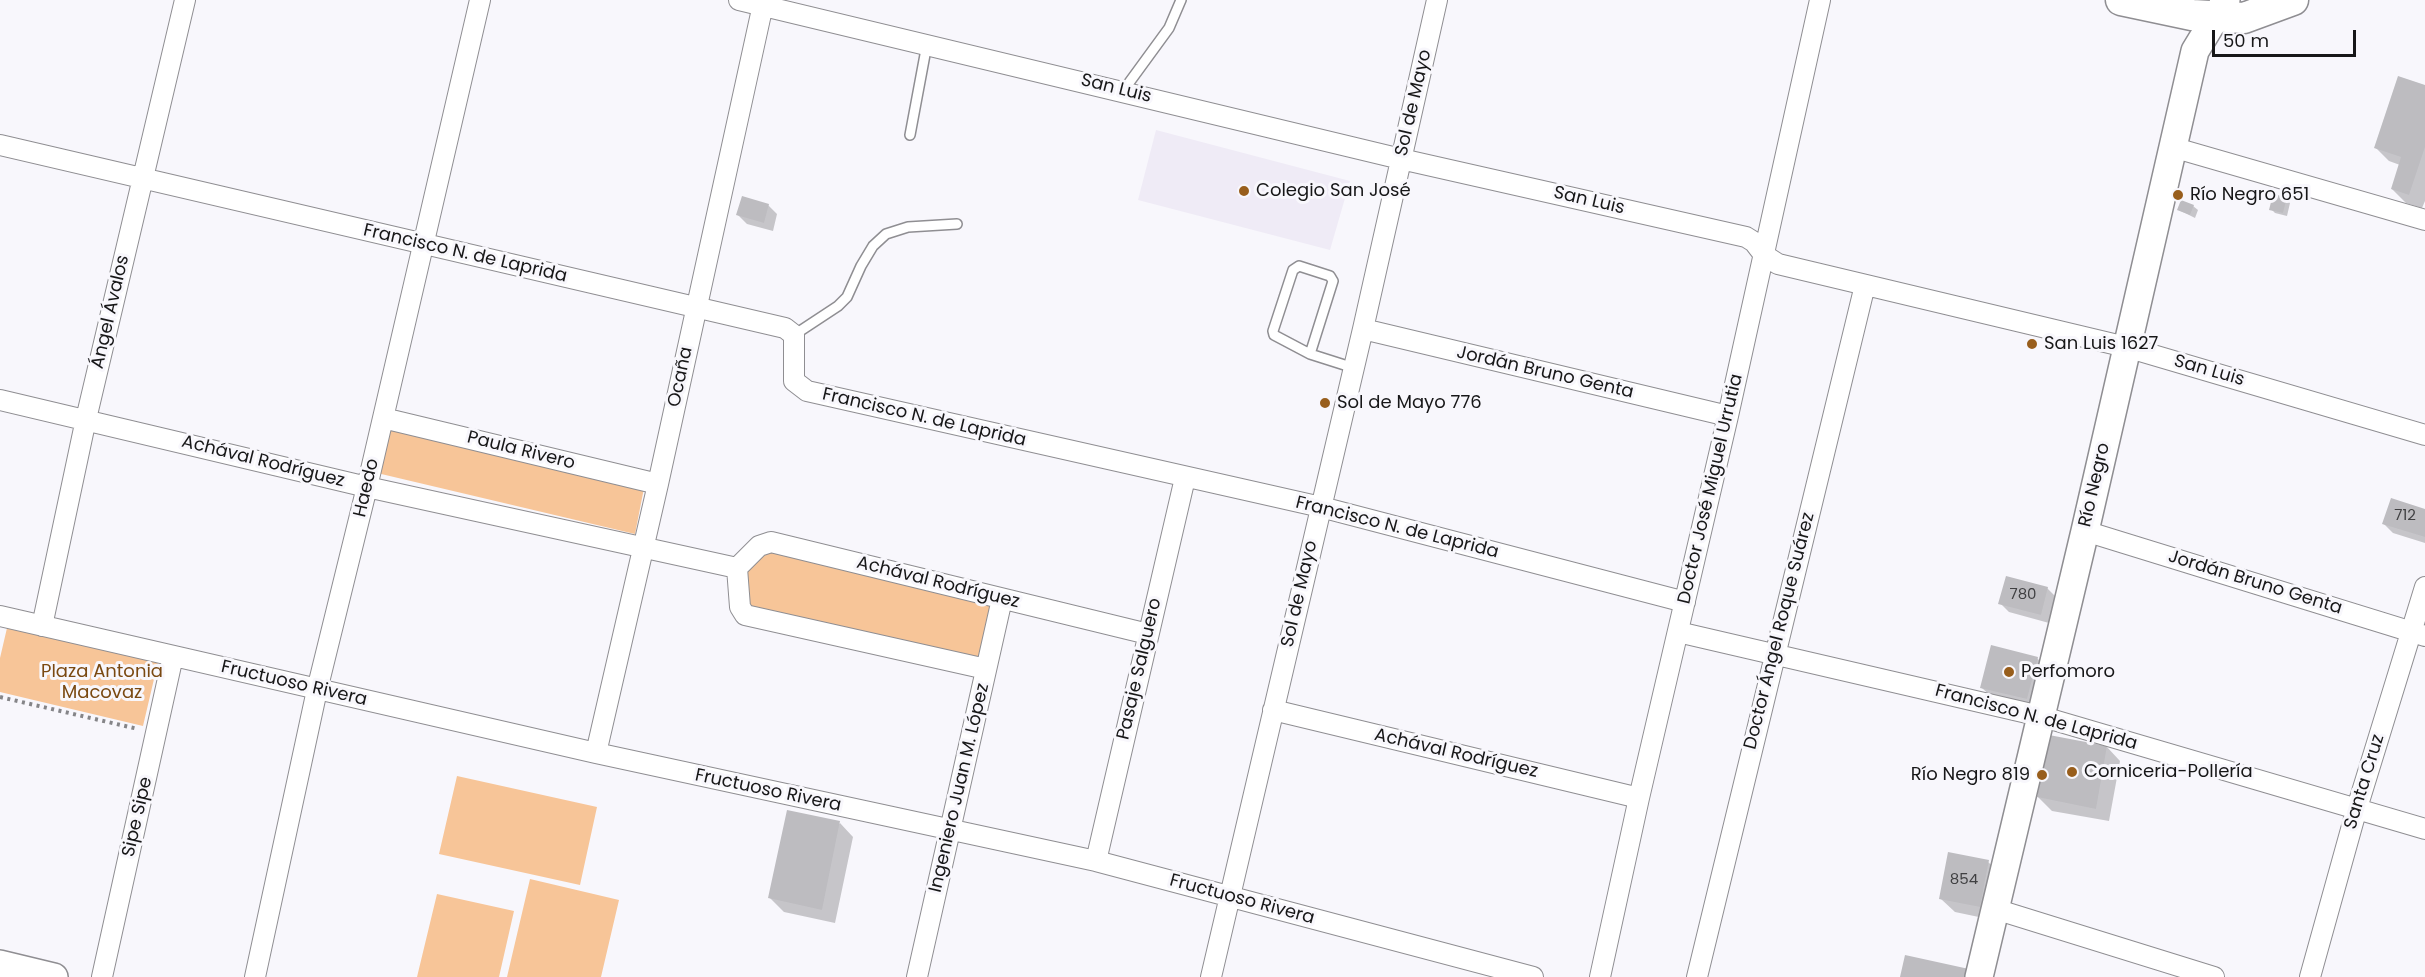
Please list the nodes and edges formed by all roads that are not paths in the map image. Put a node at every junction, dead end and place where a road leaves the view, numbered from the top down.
1 (185, 0) edge
2 (480, 0) edge
3 (739, 0) edge
4 (1181, 0) edge
5 (1437, 0) edge
6 (1820, 0) edge
7 (2121, 0) edge
8 (2245, 0) edge
9 (2293, 0) edge
10 (763, 3) edge
11 (2222, 8) edge
12 (927, 44) junction
13 (1123, 91) junction
14 (910, 135) dead end
15 (0, 145) edge
16 (2172, 147) junction
17 (1401, 159) junction
18 (143, 178) junction
19 (2425, 220) edge
20 (957, 224) dead end
21 (423, 244) junction
22 (1764, 255) junction
23 (1864, 285) junction
24 (696, 308) junction
25 (1363, 329) junction
26 (794, 335) junction
27 (2126, 347) junction
28 (1310, 354) junction
29 (1354, 369) junction
30 (0, 400) edge
31 (1728, 416) junction
32 (383, 418) junction
33 (86, 419) junction
34 (2425, 435) edge
35 (1185, 478) junction
36 (658, 484) junction
37 (367, 487) junction
38 (1321, 507) junction
39 (2085, 531) junction
40 (644, 549) junction
41 (737, 568) junction
42 (2425, 587) edge
43 (1002, 599) junction
44 (1685, 602) junction
45 (0, 616) edge
46 (42, 626) junction
47 (1678, 632) junction
48 (1148, 634) junction
49 (2418, 634) edge
50 (1775, 654) junction
51 (174, 656) junction
52 (986, 669) junction
53 (317, 690) junction
54 (1273, 710) junction
55 (2040, 716) junction
56 (596, 753) junction
57 (1639, 798) junction
58 (2357, 808) junction
59 (2425, 829) edge
60 (951, 830) junction
61 (1096, 861) junction
62 (1230, 897) junction
63 (1995, 909) junction
64 (0, 964) edge
65 (54, 977) edge
66 (102, 977) edge
67 (255, 977) edge
68 (917, 977) edge
69 (1211, 977) edge
70 (1533, 977) edge
71 (1600, 977) edge
72 (1697, 977) edge
73 (1979, 977) edge
74 (2214, 977) edge
75 (2310, 977) edge

1 - 18 street, Ángel Ávalos
2 - 21 street, Haedo
3 - 10 street, San Luis
4 - 13 lane
5 - 17 street, Sol de Mayo
6 - 22 street, Doctor José Miguel Urrutia
7 - 11 main road
8 - 11 main road
9 - 11 main road
10 - 12 street, San Luis
10 - 24 street, Ocaña
11 - 16 street, Río Negro
12 - 13 street, San Luis
12 - 14 lane
13 - 17 street, San Luis
15 - 18 street, Francisco N. de Laprida
16 - 19 street
16 - 27 street, Río Negro
17 - 22 street, San Luis
17 - 25 street, Sol de Mayo
18 - 21 street, Francisco N. de Laprida
18 - 33 street, Ángel Ávalos
20 - 26 lane
21 - 24 street, Francisco N. de Laprida
21 - 32 street, Haedo
22 - 23 street, San Luis
22 - 31 street, Doctor José Miguel Urrutia
23 - 27 street, San Luis
23 - 50 street, Doctor Ángel Roque Suárez
24 - 26 street, Francisco N. de Laprida
24 - 36 street, Ocaña
25 - 29 street, Sol de Mayo
25 - 31 street, Jordán Bruno Genta
26 - 35 street, Francisco N. de Laprida
27 - 34 street, San Luis
27 - 39 street, Río Negro
28 - 28 lane
28 - 29 lane
29 - 38 street, Sol de Mayo
30 - 33 street, Achával Rodríguez
31 - 44 street, Doctor José Miguel Urrutia
32 - 36 street, Paula Rivero
32 - 37 street, Haedo
33 - 37 street, Achával Rodríguez
33 - 46 street, Ángel Ávalos
35 - 38 street, Francisco N. de Laprida
35 - 48 street, Pasaje Salguero
36 - 40 street, Ocaña
37 - 40 street, Achával Rodríguez
37 - 53 street, Haedo
38 - 44 street, Francisco N. de Laprida
38 - 54 street, Sol de Mayo
39 - 49 street, Jordán Bruno Genta
39 - 55 street, Río Negro
40 - 41 street, Achával Rodríguez
40 - 56 street, Ocaña
41 - 43 street, Achával Rodríguez
41 - 52 street
42 - 49 street, Santa Cruz
43 - 48 street, Achával Rodríguez
43 - 52 street, Ingeniero Juan M. López
44 - 47 street, Doctor José Miguel Urrutia
45 - 46 street, Fructuoso Rivera
46 - 51 street, Fructuoso Rivera
47 - 50 street, Francisco N. de Laprida
47 - 57 street, Doctor José Miguel Urrutia
48 - 61 street, Pasaje Salguero
49 - 58 street, Santa Cruz
50 - 55 street, Francisco N. de Laprida
50 - 72 street, Doctor Ángel Roque Suárez
51 - 53 street, Fructuoso Rivera
51 - 66 street, Sipe Sipe
52 - 60 street, Ingeniero Juan M. López
53 - 56 street, Fructuoso Rivera
53 - 67 street, Haedo
54 - 57 street, Achával Rodríguez
54 - 62 street, Sol de Mayo
55 - 58 street, Francisco N. de Laprida
55 - 63 street, Río Negro
56 - 60 street, Fructuoso Rivera
57 - 71 street, Doctor José Miguel Urrutia
58 - 59 street, Francisco N. de Laprida
58 - 75 street, Santa Cruz
60 - 61 street, Fructuoso Rivera
60 - 68 street, Ingeniero Juan M. López
61 - 62 street, Fructuoso Rivera
62 - 69 street, Sol de Mayo
62 - 70 street, Fructuoso Rivera
63 - 73 street, Río Negro
63 - 74 street
64 - 65 street

